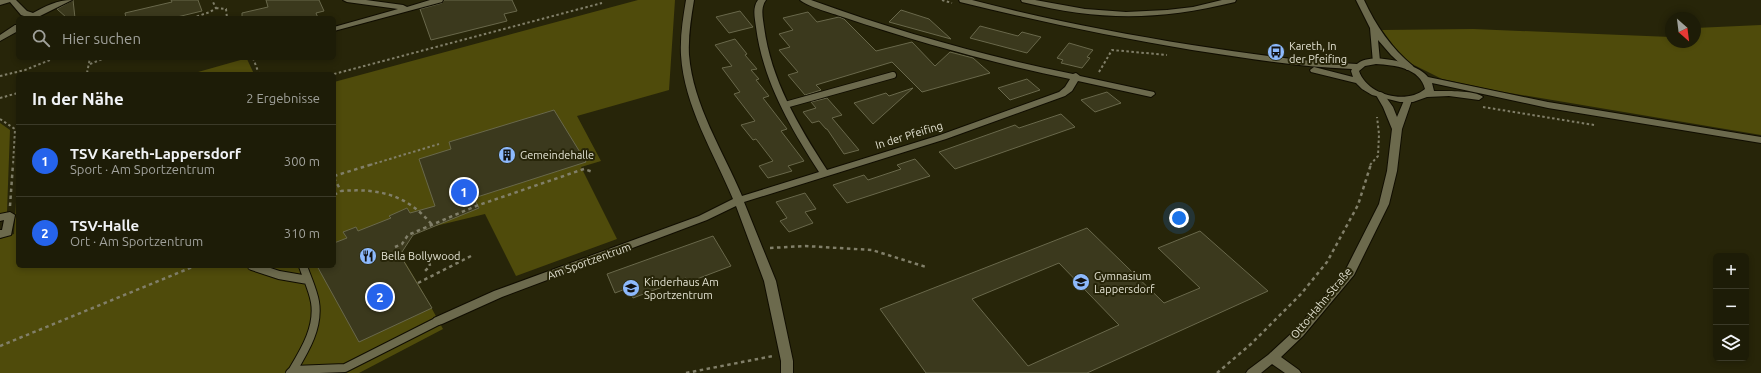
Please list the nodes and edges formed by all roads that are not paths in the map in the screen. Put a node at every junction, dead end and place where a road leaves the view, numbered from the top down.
1 (9, 0) edge
2 (12, 0) edge
3 (68, 0) edge
4 (347, 0) edge
5 (439, 0) edge
6 (690, 0) edge
7 (762, 0) edge
8 (804, 0) edge
9 (963, 0) edge
10 (1025, 0) edge
11 (1232, 0) edge
12 (1360, 0) edge
13 (373, 2) edge
14 (0, 3) edge
15 (409, 8) junction
16 (30, 16) edge
17 (34, 16) edge
18 (1372, 26) junction
19 (16, 27) edge
20 (336, 28) edge
21 (0, 39) edge
22 (1254, 57) junction
23 (1376, 61) junction
24 (1357, 67) junction
25 (1410, 68) junction
26 (893, 75) dead end
27 (1076, 76) junction
28 (1426, 79) junction
29 (1358, 81) junction
30 (1151, 94) dead end
31 (1427, 94) junction
32 (1380, 95) junction
33 (1408, 100) junction
34 (1548, 105) junction
35 (785, 106) junction
36 (1397, 129) junction
37 (1761, 140) edge
38 (824, 173) junction
39 (739, 200) junction
40 (5, 217) edge
41 (0, 234) edge
42 (258, 268) edge
43 (305, 268) edge
44 (308, 280) junction
45 (438, 321) joint
46 (1272, 358) junction
47 (291, 372) edge
48 (787, 373) edge
49 (1252, 373) edge
50 (1295, 373) edge

1 - 14 street
2 - 16 street
3 - 17 street
4 - 13 street
5 - 15 street
6 - 39 street
7 - 35 street
8 - 27 street
9 - 22 street
10 - 11 street
12 - 18 street
13 - 15 street
15 - 20 street
18 - 23 street
18 - 25 street
19 - 21 street
22 - 24 street
22 - 29 street
23 - 24 street
23 - 25 street
24 - 29 street
25 - 28 street
26 - 35 lane
27 - 30 street
27 - 38 street, In der Pfeifing
28 - 31 street
28 - 34 street
29 - 32 street
31 - 33 street
31 - 34 street
32 - 33 street
32 - 36 street, Otto-Hahn-Straße
33 - 36 street, Otto-Hahn-Straße
34 - 37 street
35 - 38 street
36 - 46 street, Otto-Hahn-Straße
38 - 39 street, In der Pfeifing
39 - 45 street, Am Sportzentrum
39 - 48 street
40 - 41 street
42 - 44 lane
43 - 44 lane
44 - 47 lane
45 - 47 lane
46 - 49 street, Otto-Hahn-Straße
46 - 50 street

